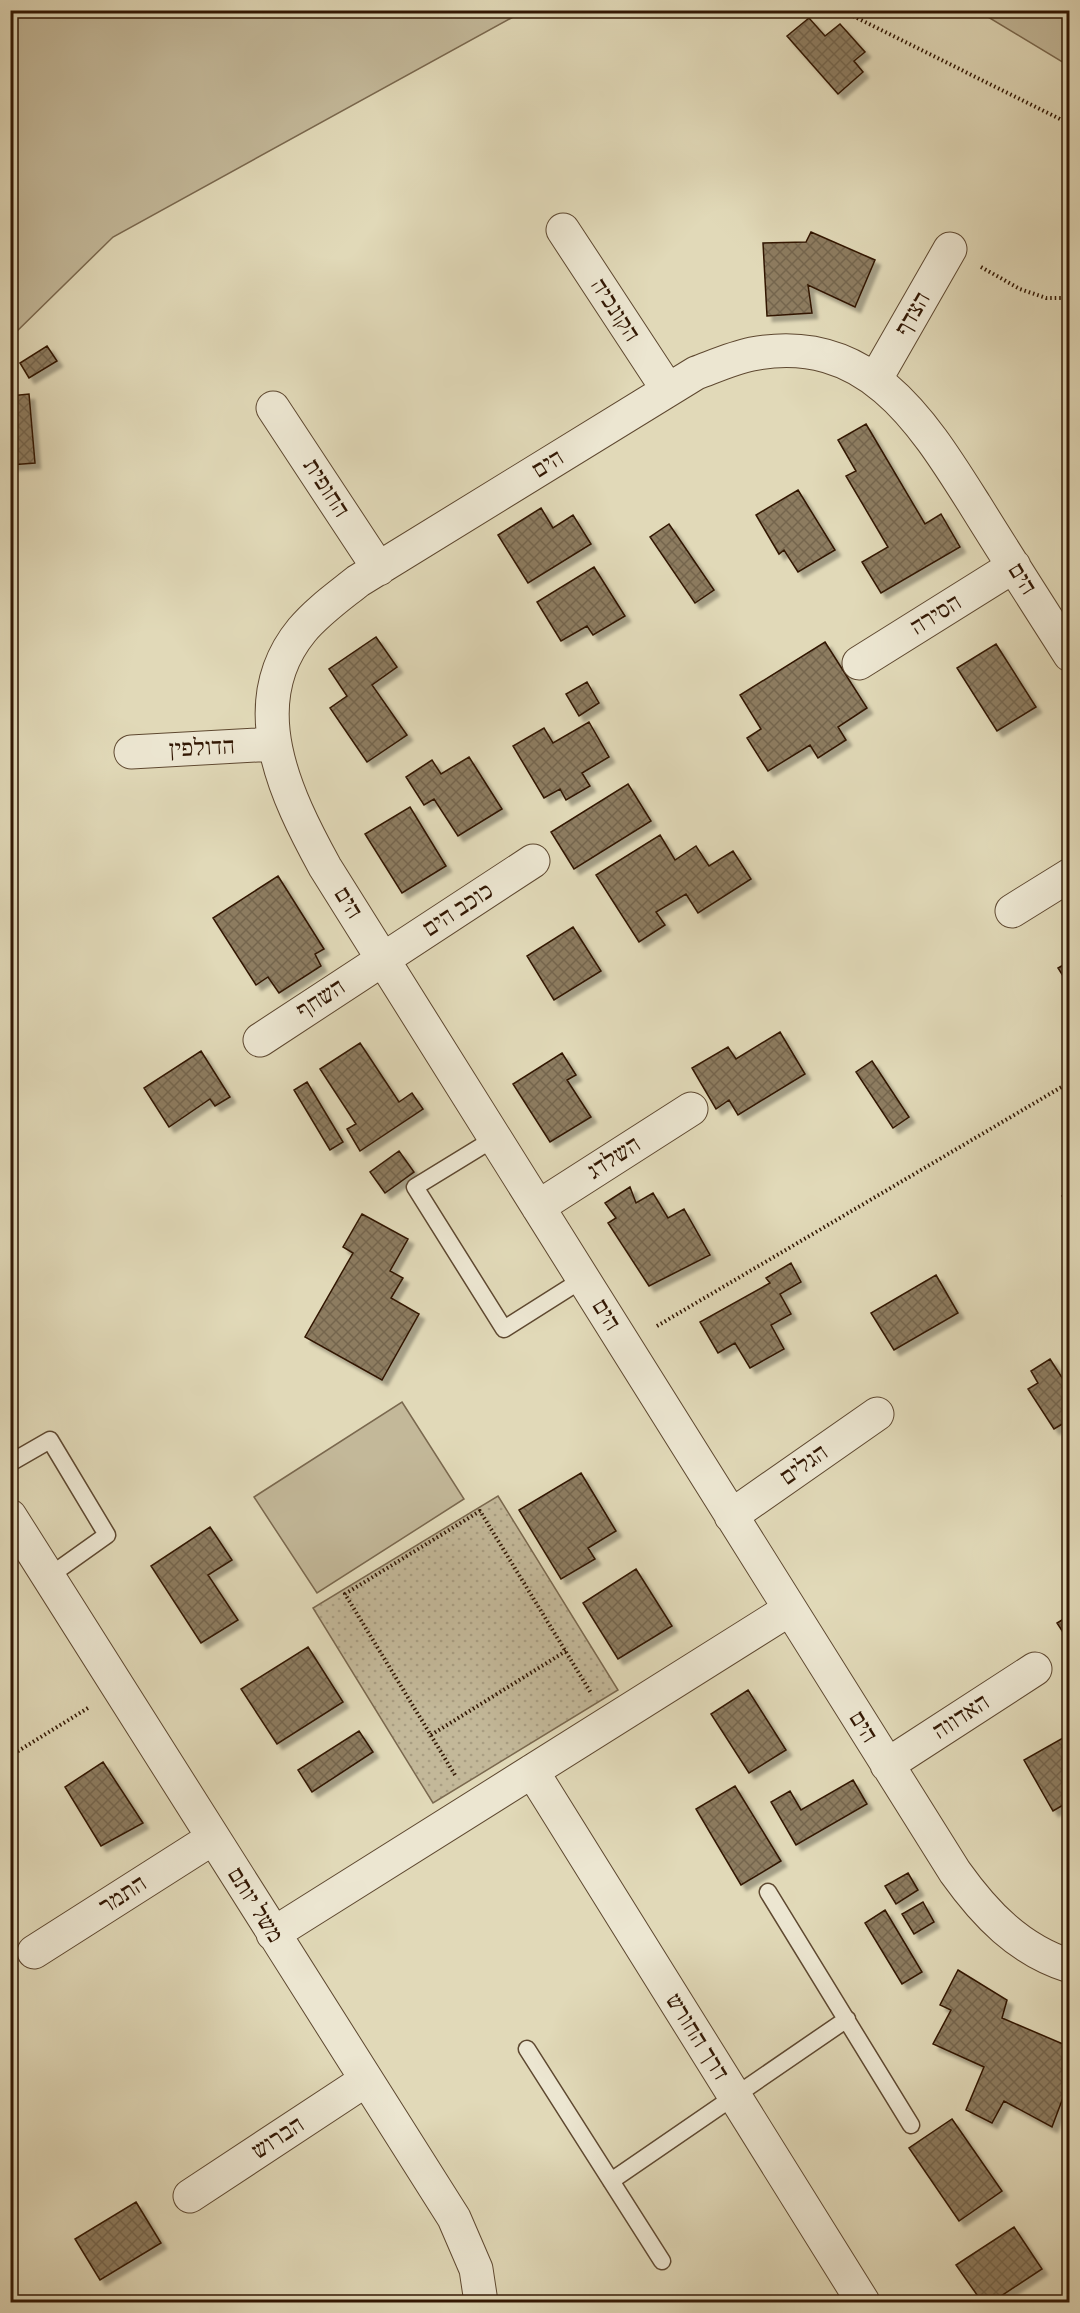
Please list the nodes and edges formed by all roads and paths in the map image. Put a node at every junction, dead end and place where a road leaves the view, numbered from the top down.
1 (841, 10) edge
2 (1070, 124) edge
3 (563, 230) dead end
4 (950, 249) joint
5 (1070, 298) edge
6 (875, 380) junction
7 (668, 390) junction
8 (273, 408) dead end
9 (1014, 566) junction
10 (379, 568) junction
11 (1070, 655) edge
12 (859, 663) dead end
13 (274, 744) junction
14 (131, 752) dead end
15 (533, 861) dead end
16 (1070, 875) edge
17 (1012, 911) dead end
18 (383, 959) junction
19 (260, 1040) dead end
20 (1070, 1082) edge
21 (691, 1109) dead end
22 (495, 1138) junction
23 (538, 1207) junction
24 (583, 1279) junction
25 (625, 1345) junction
26 (877, 1414) dead end
27 (10, 1463) edge
28 (731, 1516) junction
29 (12, 1523) edge
30 (48, 1577) junction
31 (790, 1609) junction
32 (566, 1651) junction
33 (1035, 1669) dead end
34 (119, 1689) junction
35 (610, 1722) junction
36 (431, 1735) junction
37 (10, 1756) edge
38 (887, 1765) junction
39 (532, 1771) junction
40 (475, 1807) junction
41 (213, 1838) junction
42 (768, 1892) dead end
43 (273, 1934) junction
44 (34, 1952) dead end
45 (1070, 1966) edge
46 (847, 2019) junction
47 (527, 2049) dead end
48 (366, 2080) junction
49 (735, 2096) junction
50 (911, 2125) dead end
51 (611, 2181) junction
52 (190, 2196) dead end
53 (662, 2261) dead end
54 (481, 2302) edge
55 (863, 2302) edge

1 - 2 path
3 - 7 street, הקונכיה
4 - 5 path
4 - 6 street, הצדף
6 - 7 street, הים
6 - 9 street, הים
7 - 10 street, הים
8 - 10 street, החופית
9 - 11 street, הים
9 - 12 street, הסירה
10 - 13 street, הים
13 - 14 street, הדולפין
13 - 18 street, הים
15 - 18 street, כוכב הים
16 - 17 street
18 - 19 street, השחף
18 - 22 street, הים
20 - 25 path
21 - 23 street, השלדג
22 - 23 street, הים
22 - 24 lane
23 - 24 street, הים
24 - 25 street, הים
25 - 28 street, הים
26 - 28 street, הגלים
27 - 30 lane
28 - 31 street, הים
29 - 30 street, משל יותם
30 - 34 street, משל יותם
31 - 35 street
31 - 38 street, הים
32 - 35 path
32 - 36 path
32 - 36 path
33 - 38 street, האדווה
34 - 37 path
34 - 41 street, משל יותם
35 - 39 street
36 - 40 path
38 - 45 street, הים
39 - 40 street
39 - 49 street, דרך החורש
40 - 43 street
41 - 43 street, משל יותם
41 - 44 street, התמר
42 - 46 lane
43 - 48 street, משל יותם
46 - 49 lane
46 - 50 lane
47 - 51 lane
48 - 52 street, הברוש
48 - 54 street, משל יותם
49 - 51 lane
49 - 55 street, דרך החורש
51 - 53 lane

